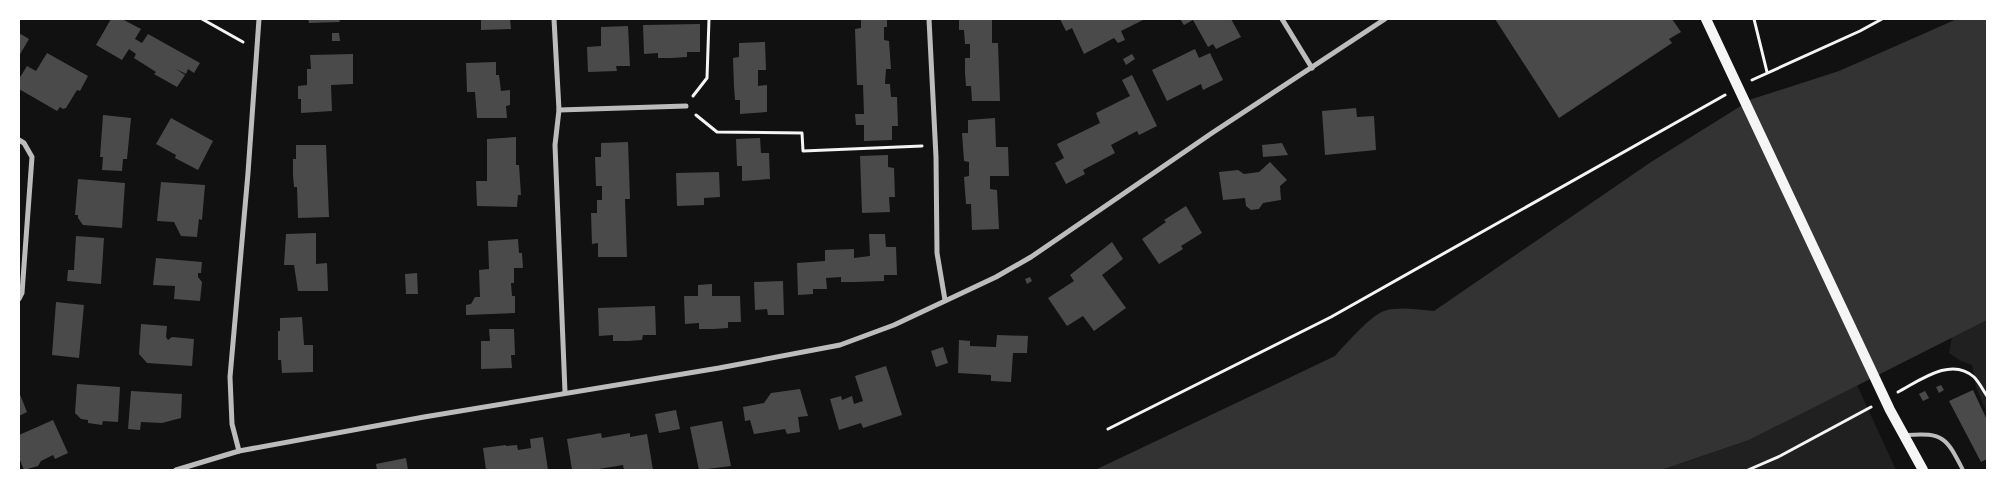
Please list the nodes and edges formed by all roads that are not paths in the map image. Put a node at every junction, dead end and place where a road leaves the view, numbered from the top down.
1 (259, 19) edge
2 (554, 19) edge
3 (929, 19) edge
4 (1282, 19) edge
5 (1384, 19) edge
6 (1706, 19) edge
7 (1312, 68) junction
8 (686, 106) road end
9 (559, 110) junction
10 (19, 140) edge
11 (19, 299) edge
12 (945, 300) junction
13 (565, 392) junction
14 (1905, 436) junction
15 (239, 451) junction
16 (176, 470) edge
17 (1922, 470) edge
18 (1963, 470) edge

1 - 15 street
2 - 9 street
3 - 12 street
4 - 7 street
5 - 7 street
6 - 14 main road
7 - 12 street
8 - 9 street
9 - 13 street
10 - 11 street
12 - 13 street
13 - 15 street
14 - 17 main road
14 - 18 lane
15 - 16 street

